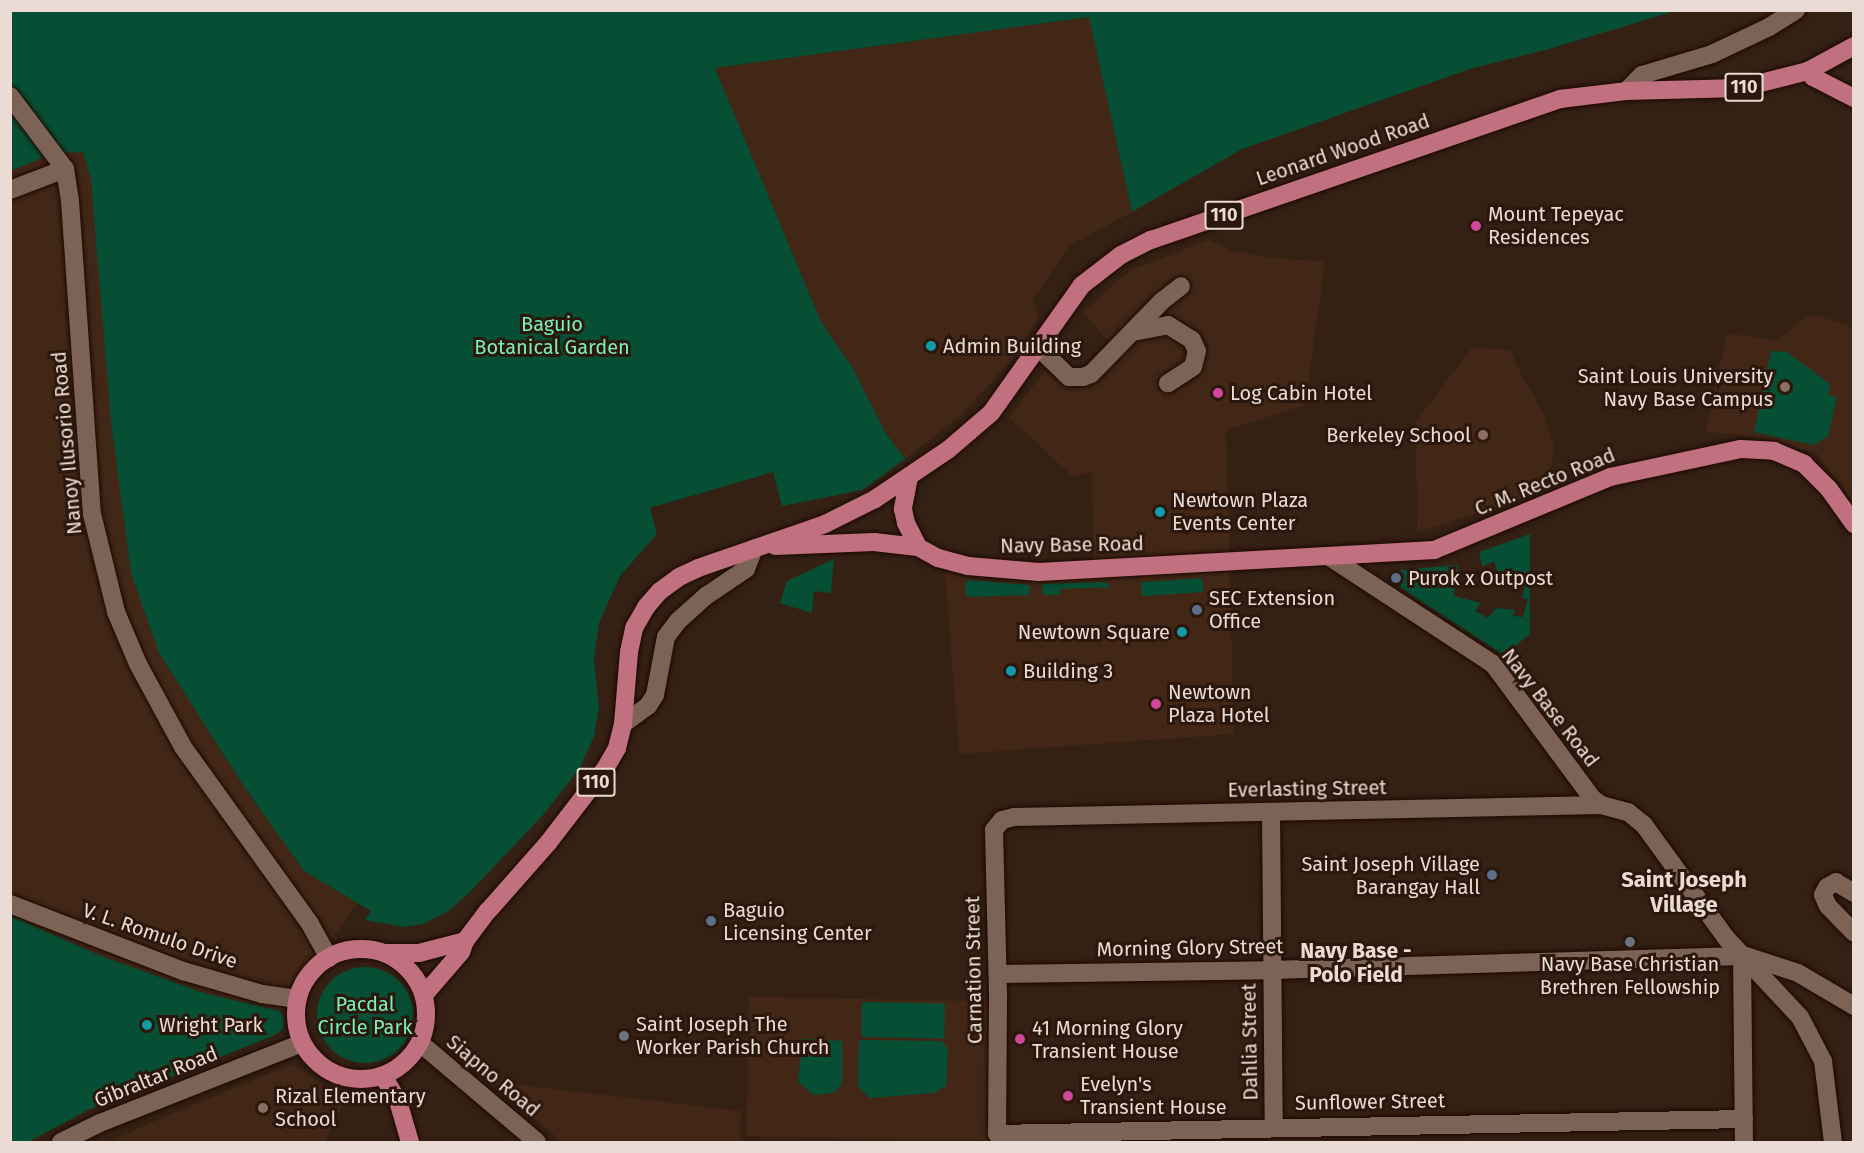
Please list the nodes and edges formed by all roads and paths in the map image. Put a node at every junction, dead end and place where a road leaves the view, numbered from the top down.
1 (1796, 10) edge
2 (1854, 46) edge
3 (1808, 71) junction
4 (1626, 91) junction
5 (10, 96) edge
6 (1854, 98) edge
7 (65, 169) junction
8 (10, 190) edge
9 (1181, 286) dead end
10 (1133, 332) junction
11 (1039, 348) junction
12 (1168, 383) dead end
13 (909, 477) junction
14 (1854, 524) edge
15 (759, 547) junction
16 (918, 547) junction
17 (1331, 558) junction
18 (623, 724) junction
19 (1601, 806) junction
20 (1271, 812) junction
21 (1014, 817) joint
22 (1854, 893) edge
23 (10, 904) edge
24 (1854, 933) edge
25 (465, 941) junction
26 (384, 953) junction
27 (1742, 955) junction
28 (329, 958) junction
29 (1271, 970) junction
30 (998, 974) junction
31 (424, 995) junction
32 (298, 999) junction
33 (1854, 1006) edge
34 (302, 1043) junction
35 (420, 1043) junction
36 (383, 1076) junction
37 (1744, 1119) junction
38 (1274, 1126) junction
39 (997, 1134) joint
40 (61, 1143) edge
41 (410, 1143) edge
42 (537, 1143) edge
43 (1744, 1143) edge
44 (1833, 1143) edge

1 - 4 street
2 - 3 main road, Leonard Wood Road / 110
3 - 4 main road, Leonard Wood Road / 110
3 - 6 main road
4 - 11 main road, Leonard Wood Road / 110
5 - 7 street, Nanoy Ilusorio Road
7 - 8 street
7 - 28 street, Nanoy Ilusorio Road
9 - 10 street
10 - 11 street
10 - 12 street
11 - 13 main road, Leonard Wood Road / 110
13 - 15 main road, Leonard Wood Road / 110
13 - 16 main road
14 - 17 main road, C. M. Recto Road
15 - 16 main road, Navy Base Road
15 - 18 street
15 - 18 main road, Leonard Wood Road / 110
16 - 17 main road, Navy Base Road
17 - 19 street, Navy Base Road
18 - 25 main road, Leonard Wood Road / 110
19 - 20 street, Everlasting Street
19 - 27 street
20 - 21 street, Everlasting Street
20 - 29 street, Dahlia Street
21 - 30 street, Carnation Street
22 - 24 street
23 - 32 street, V. L. Romulo Drive
25 - 26 main road
25 - 31 main road, Leonard Wood Road / 110
26 - 28 main road
26 - 31 main road
27 - 29 street, Morning Glory Street
27 - 33 street, Morning Glory Street
27 - 37 street
27 - 44 street
28 - 32 main road
29 - 30 street, Morning Glory Street
29 - 38 street, Dahlia Street
30 - 39 street, Carnation Street
31 - 35 main road
32 - 34 main road
34 - 36 main road
34 - 40 street, Gibraltar Road
35 - 36 main road
35 - 42 street, Siapno Road
36 - 41 main road
37 - 38 street, Sunflower Street
37 - 43 street
38 - 39 street, Sunflower Street

